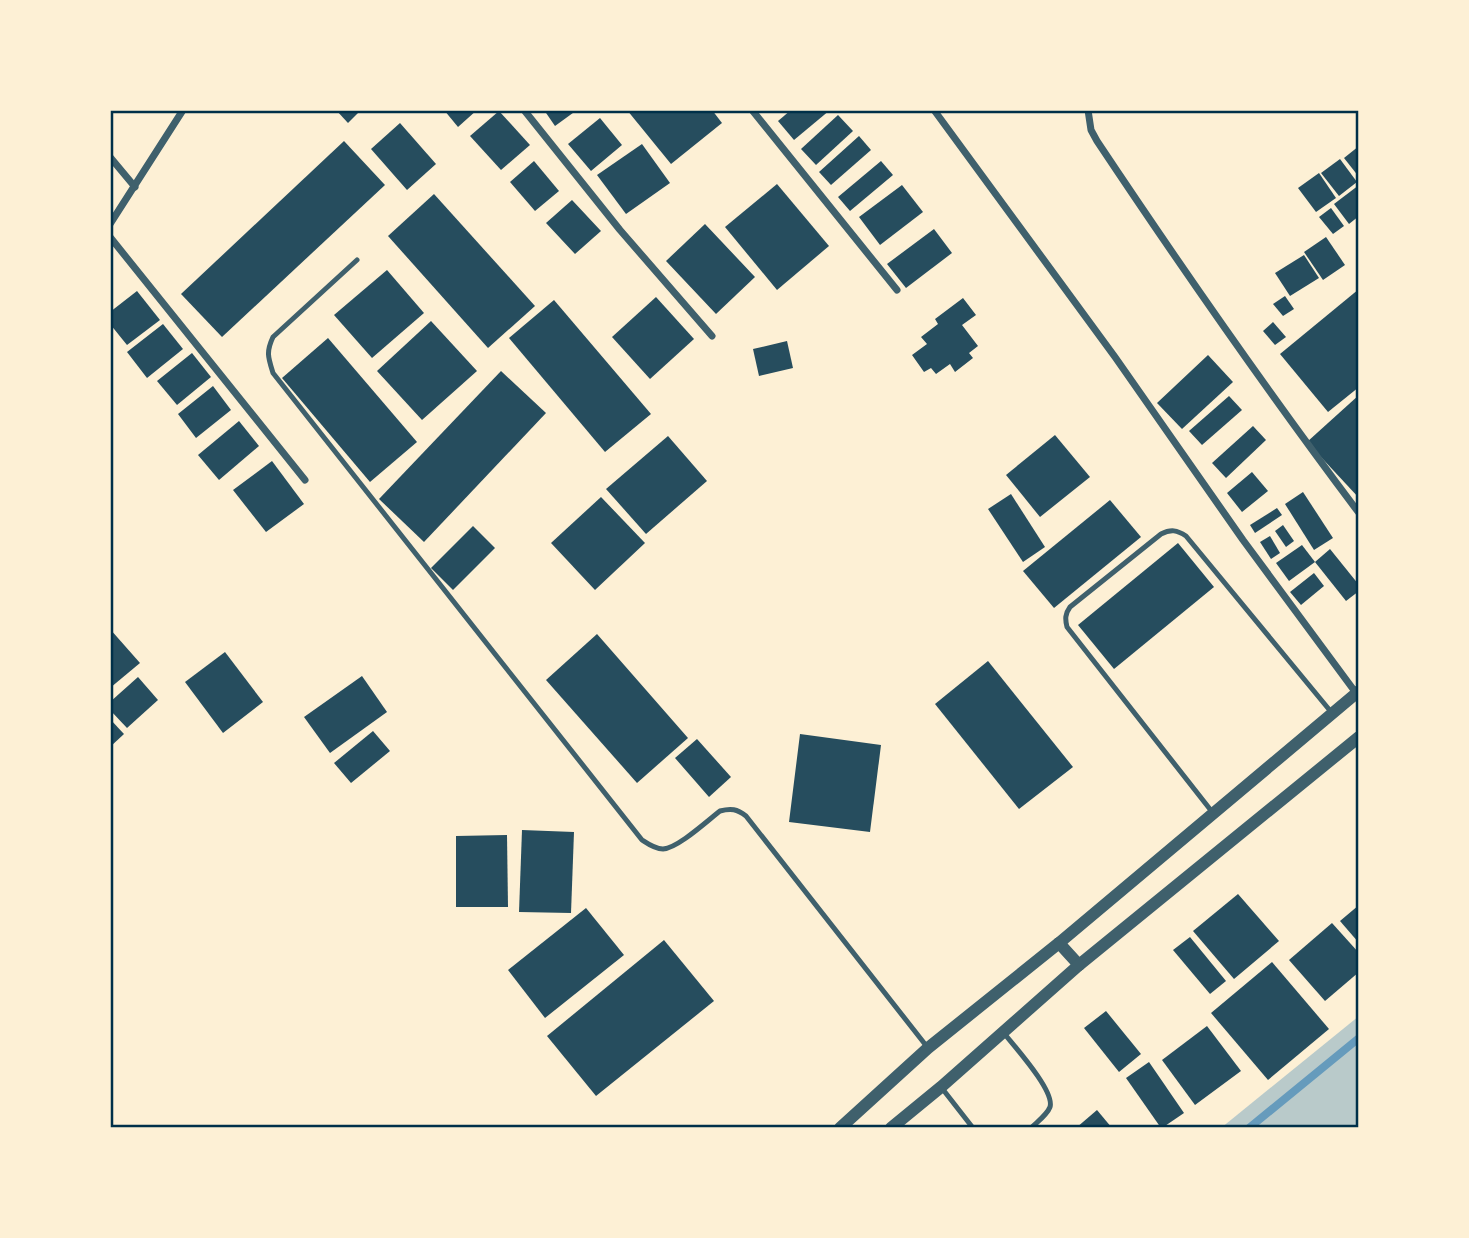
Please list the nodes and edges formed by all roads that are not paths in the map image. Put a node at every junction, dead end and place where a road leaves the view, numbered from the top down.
1 (183, 110) edge
2 (524, 110) edge
3 (752, 110) edge
4 (934, 110) edge
5 (1088, 110) edge
6 (110, 157) edge
7 (135, 187) junction
8 (110, 224) edge
9 (110, 237) edge
10 (357, 260) dead end
11 (897, 290) dead end
12 (712, 336) dead end
13 (305, 480) dead end
14 (1359, 513) edge
15 (1357, 692) edge
16 (1332, 713) junction
17 (1359, 737) edge
18 (1213, 813) junction
19 (1059, 943) junction
20 (1079, 965) junction
21 (1003, 1032) junction
22 (928, 1048) junction
23 (941, 1087) junction
24 (840, 1128) edge
25 (891, 1128) edge
26 (973, 1128) edge
27 (1031, 1128) edge

1 - 7 street
2 - 12 street
3 - 11 street
4 - 15 street
5 - 14 street
6 - 7 street
7 - 8 street
9 - 13 street
10 - 22 lane
15 - 16 street
16 - 18 street
16 - 18 lane
17 - 20 street
18 - 19 street
19 - 20 street
19 - 22 street
20 - 21 street
21 - 23 street
21 - 27 lane
22 - 24 street
23 - 25 street
23 - 26 lane

